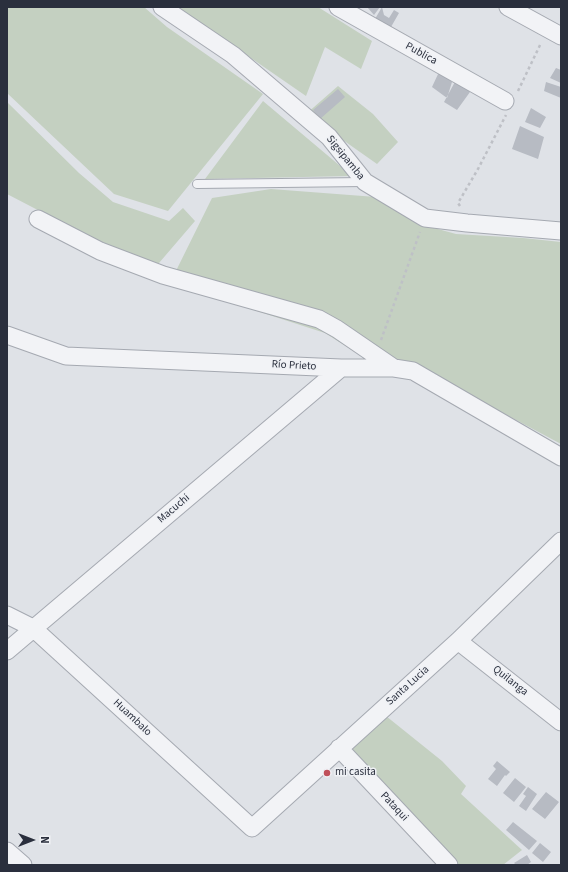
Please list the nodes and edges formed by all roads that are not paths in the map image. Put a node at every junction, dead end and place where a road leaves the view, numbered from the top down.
1 (162, 7) edge
2 (338, 7) edge
3 (508, 7) edge
4 (554, 33) edge
5 (510, 98) road end
6 (365, 182) junction
7 (197, 184) dead end
8 (38, 219) dead end
9 (561, 231) edge
10 (7, 335) edge
11 (341, 368) junction
12 (394, 368) junction
13 (561, 457) edge
14 (561, 541) edge
15 (7, 615) edge
16 (33, 628) junction
17 (458, 641) junction
18 (7, 651) edge
19 (561, 722) edge
20 (339, 748) junction
21 (252, 828) joint
22 (7, 851) edge
23 (23, 865) edge
24 (449, 865) edge

1 - 6 street, Sigsipamba
2 - 5 street, Publica
3 - 4 street
6 - 7 lane
6 - 9 street, Sigsipamba
8 - 12 street
10 - 11 street, Río Prieto
11 - 12 street, Río Prieto
11 - 16 street, Macuchi
12 - 13 street, Río Prieto
14 - 17 street, Santa Lucia
15 - 16 street, Huambalo
16 - 18 street, Macuchi
16 - 21 street, Huambalo
17 - 19 street, Quilanga
17 - 20 street, Santa Lucia
20 - 21 street, Santa Lucia
20 - 24 street, Pataqui
22 - 23 street

